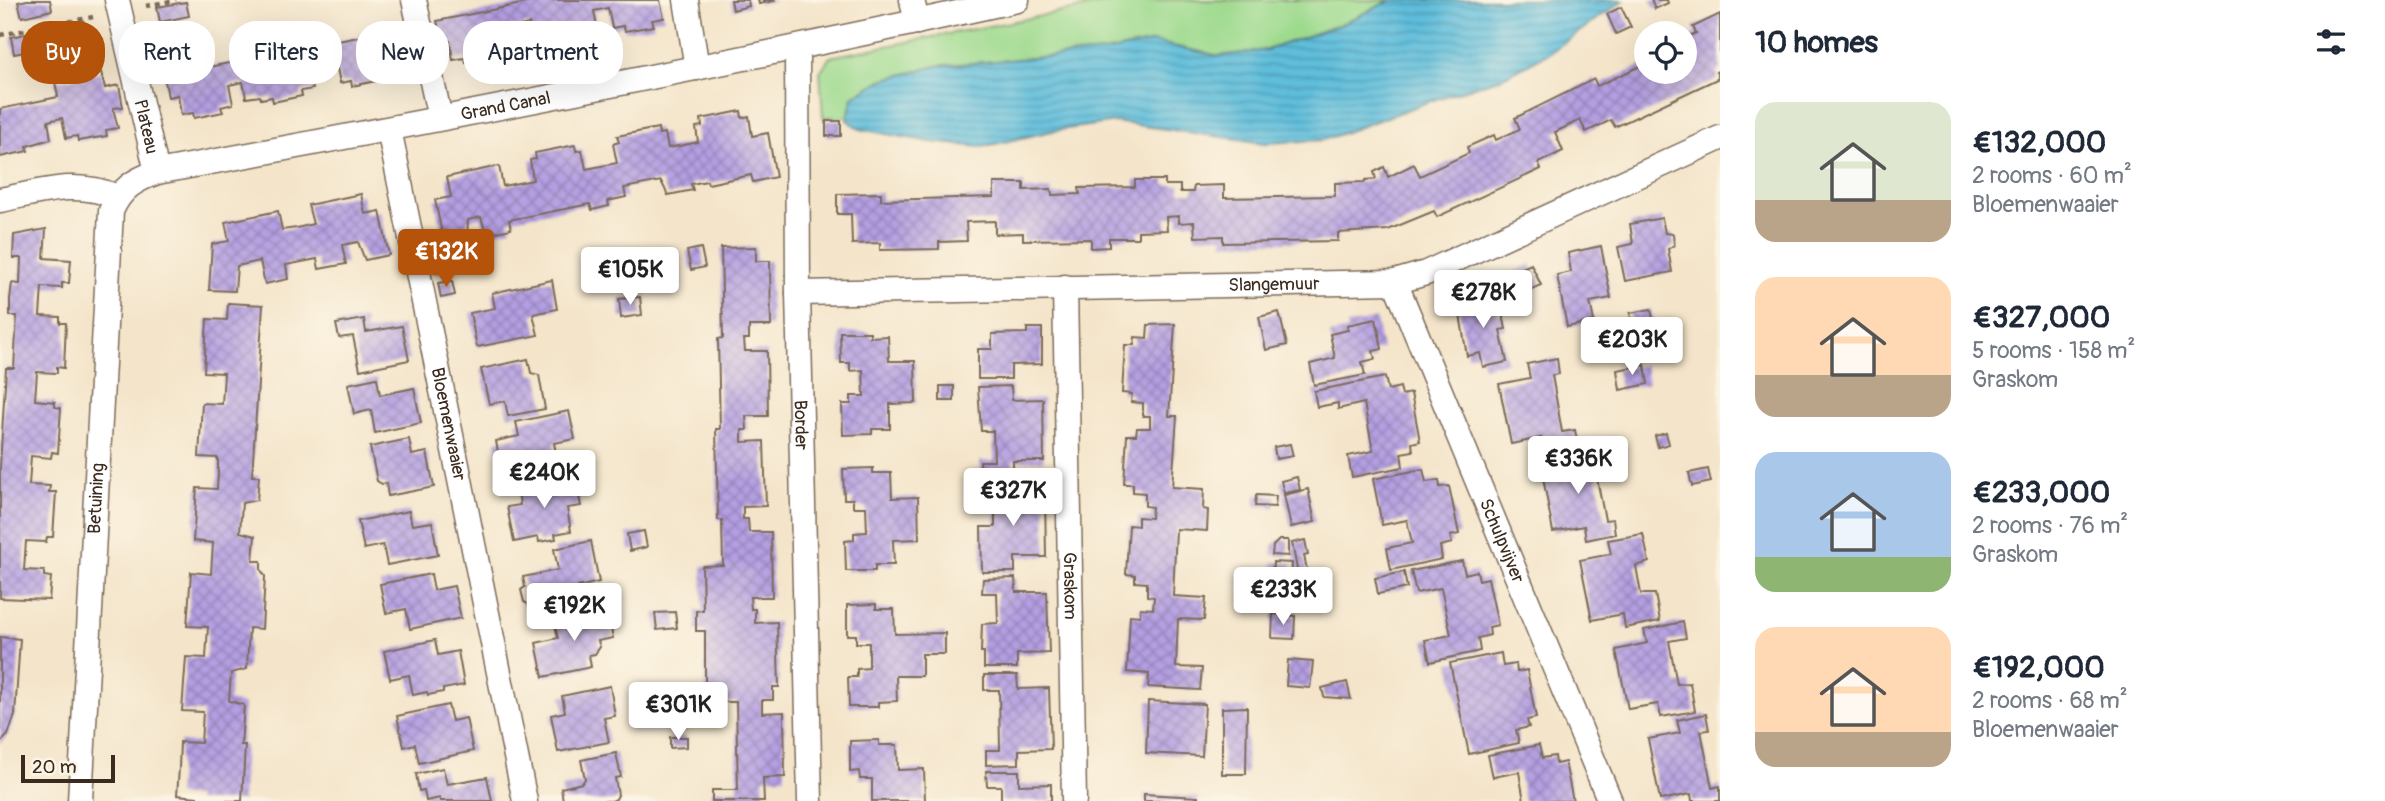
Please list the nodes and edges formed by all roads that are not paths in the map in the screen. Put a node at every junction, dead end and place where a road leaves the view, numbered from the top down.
1 (414, 0) edge
2 (686, 0) edge
3 (1017, 0) edge
4 (119, 6) edge
5 (914, 11) edge
6 (797, 49) junction
7 (697, 68) junction
8 (440, 118) junction
9 (389, 129) junction
10 (1720, 138) edge
11 (157, 172) junction
12 (117, 197) junction
13 (0, 200) edge
14 (1395, 282) junction
15 (1065, 287) junction
16 (798, 293) junction
17 (80, 801) edge
18 (525, 801) edge
19 (810, 801) edge
20 (1074, 801) edge
21 (1610, 801) edge

1 - 8 street
2 - 7 street
3 - 5 street, Grand Canal
4 - 11 street, Plateau
5 - 6 street, Grand Canal
6 - 7 street, Grand Canal
6 - 16 street, Border
7 - 8 street, Grand Canal
8 - 9 street, Grand Canal
9 - 11 street, Grand Canal
9 - 18 street, Bloemenwaaier
10 - 14 street, Slangemuur
11 - 12 street, Grand Canal
12 - 13 street
12 - 17 street, Betuining
14 - 15 street, Slangemuur
14 - 21 street, Schulpvijver
15 - 16 street, Slangemuur
15 - 20 street, Graskom
16 - 19 street, Border

